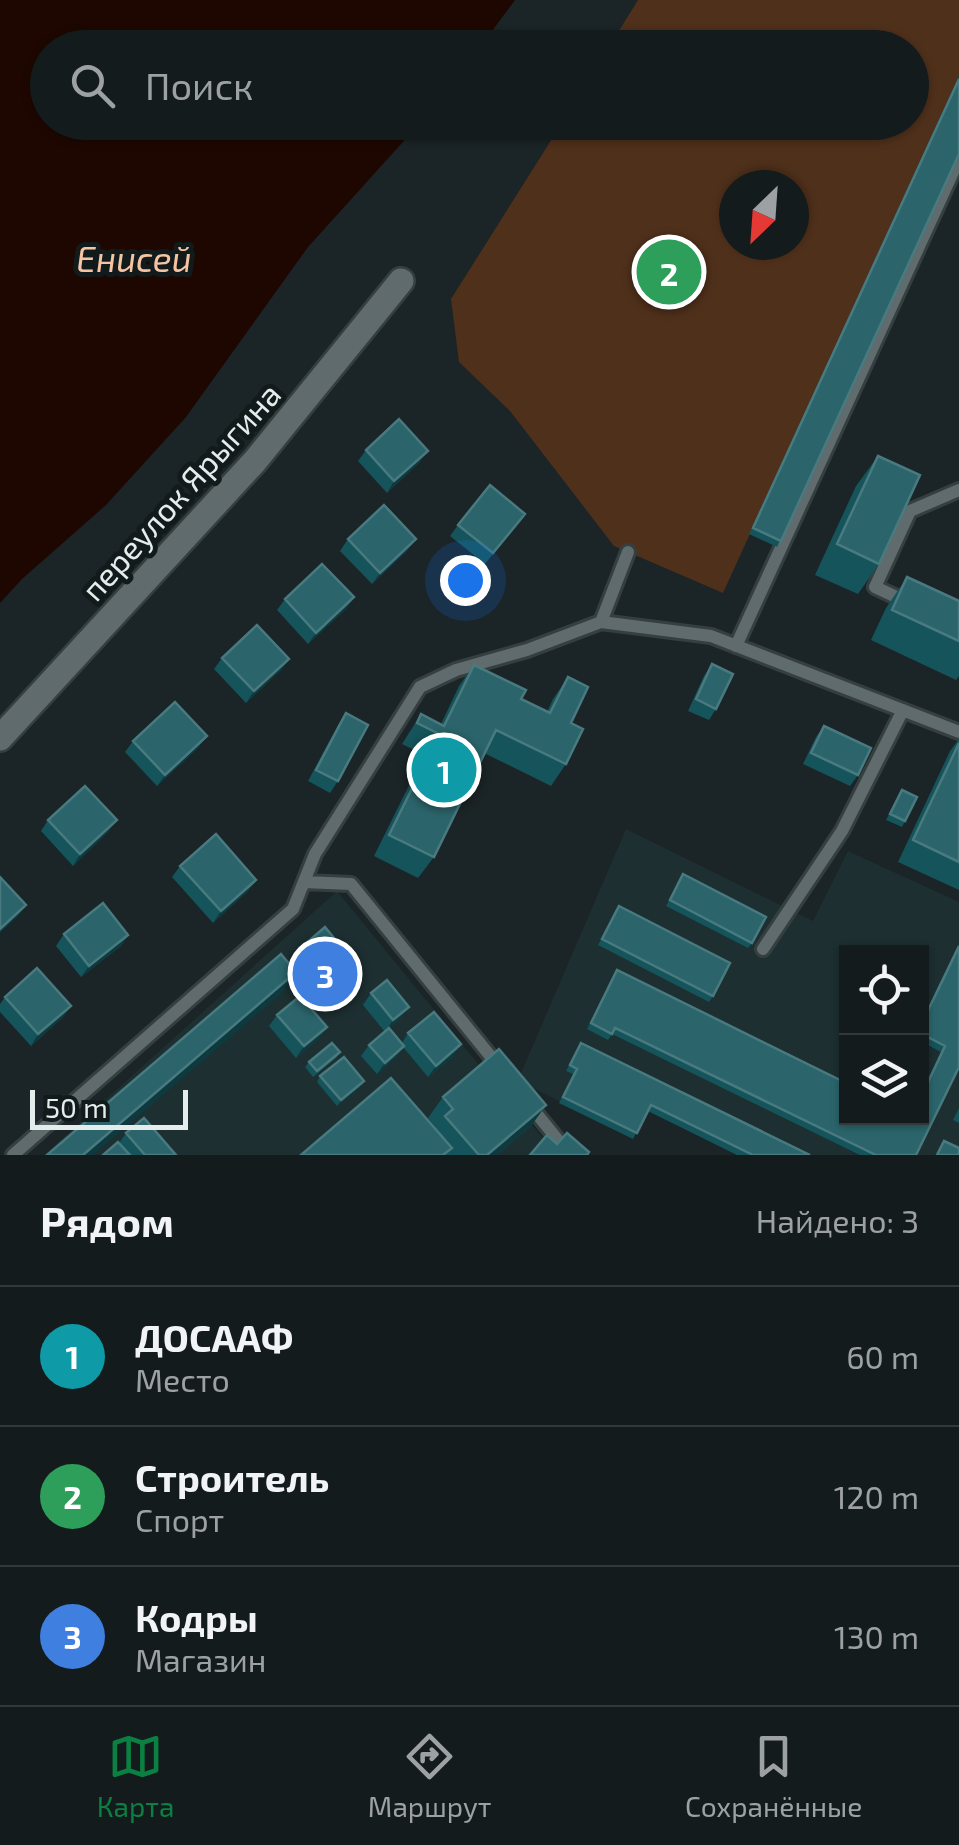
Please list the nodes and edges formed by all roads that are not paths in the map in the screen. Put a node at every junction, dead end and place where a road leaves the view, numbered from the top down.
1 (959, 159) edge
2 (401, 281) dead end
3 (959, 490) edge
4 (628, 552) dead end
5 (926, 610) edge
6 (602, 622) junction
7 (736, 646) junction
8 (903, 710) junction
9 (959, 732) edge
10 (0, 738) edge
11 (304, 882) junction
12 (763, 949) dead end
13 (510, 1080) edge
14 (522, 1095) edge
15 (13, 1155) edge
16 (570, 1155) edge

1 - 7 lane
2 - 10 street, переулок Ярыгина
3 - 5 lane
4 - 6 lane
6 - 7 lane
6 - 11 lane
7 - 8 lane
8 - 9 lane
8 - 12 lane
11 - 13 lane
11 - 15 lane
14 - 16 lane

